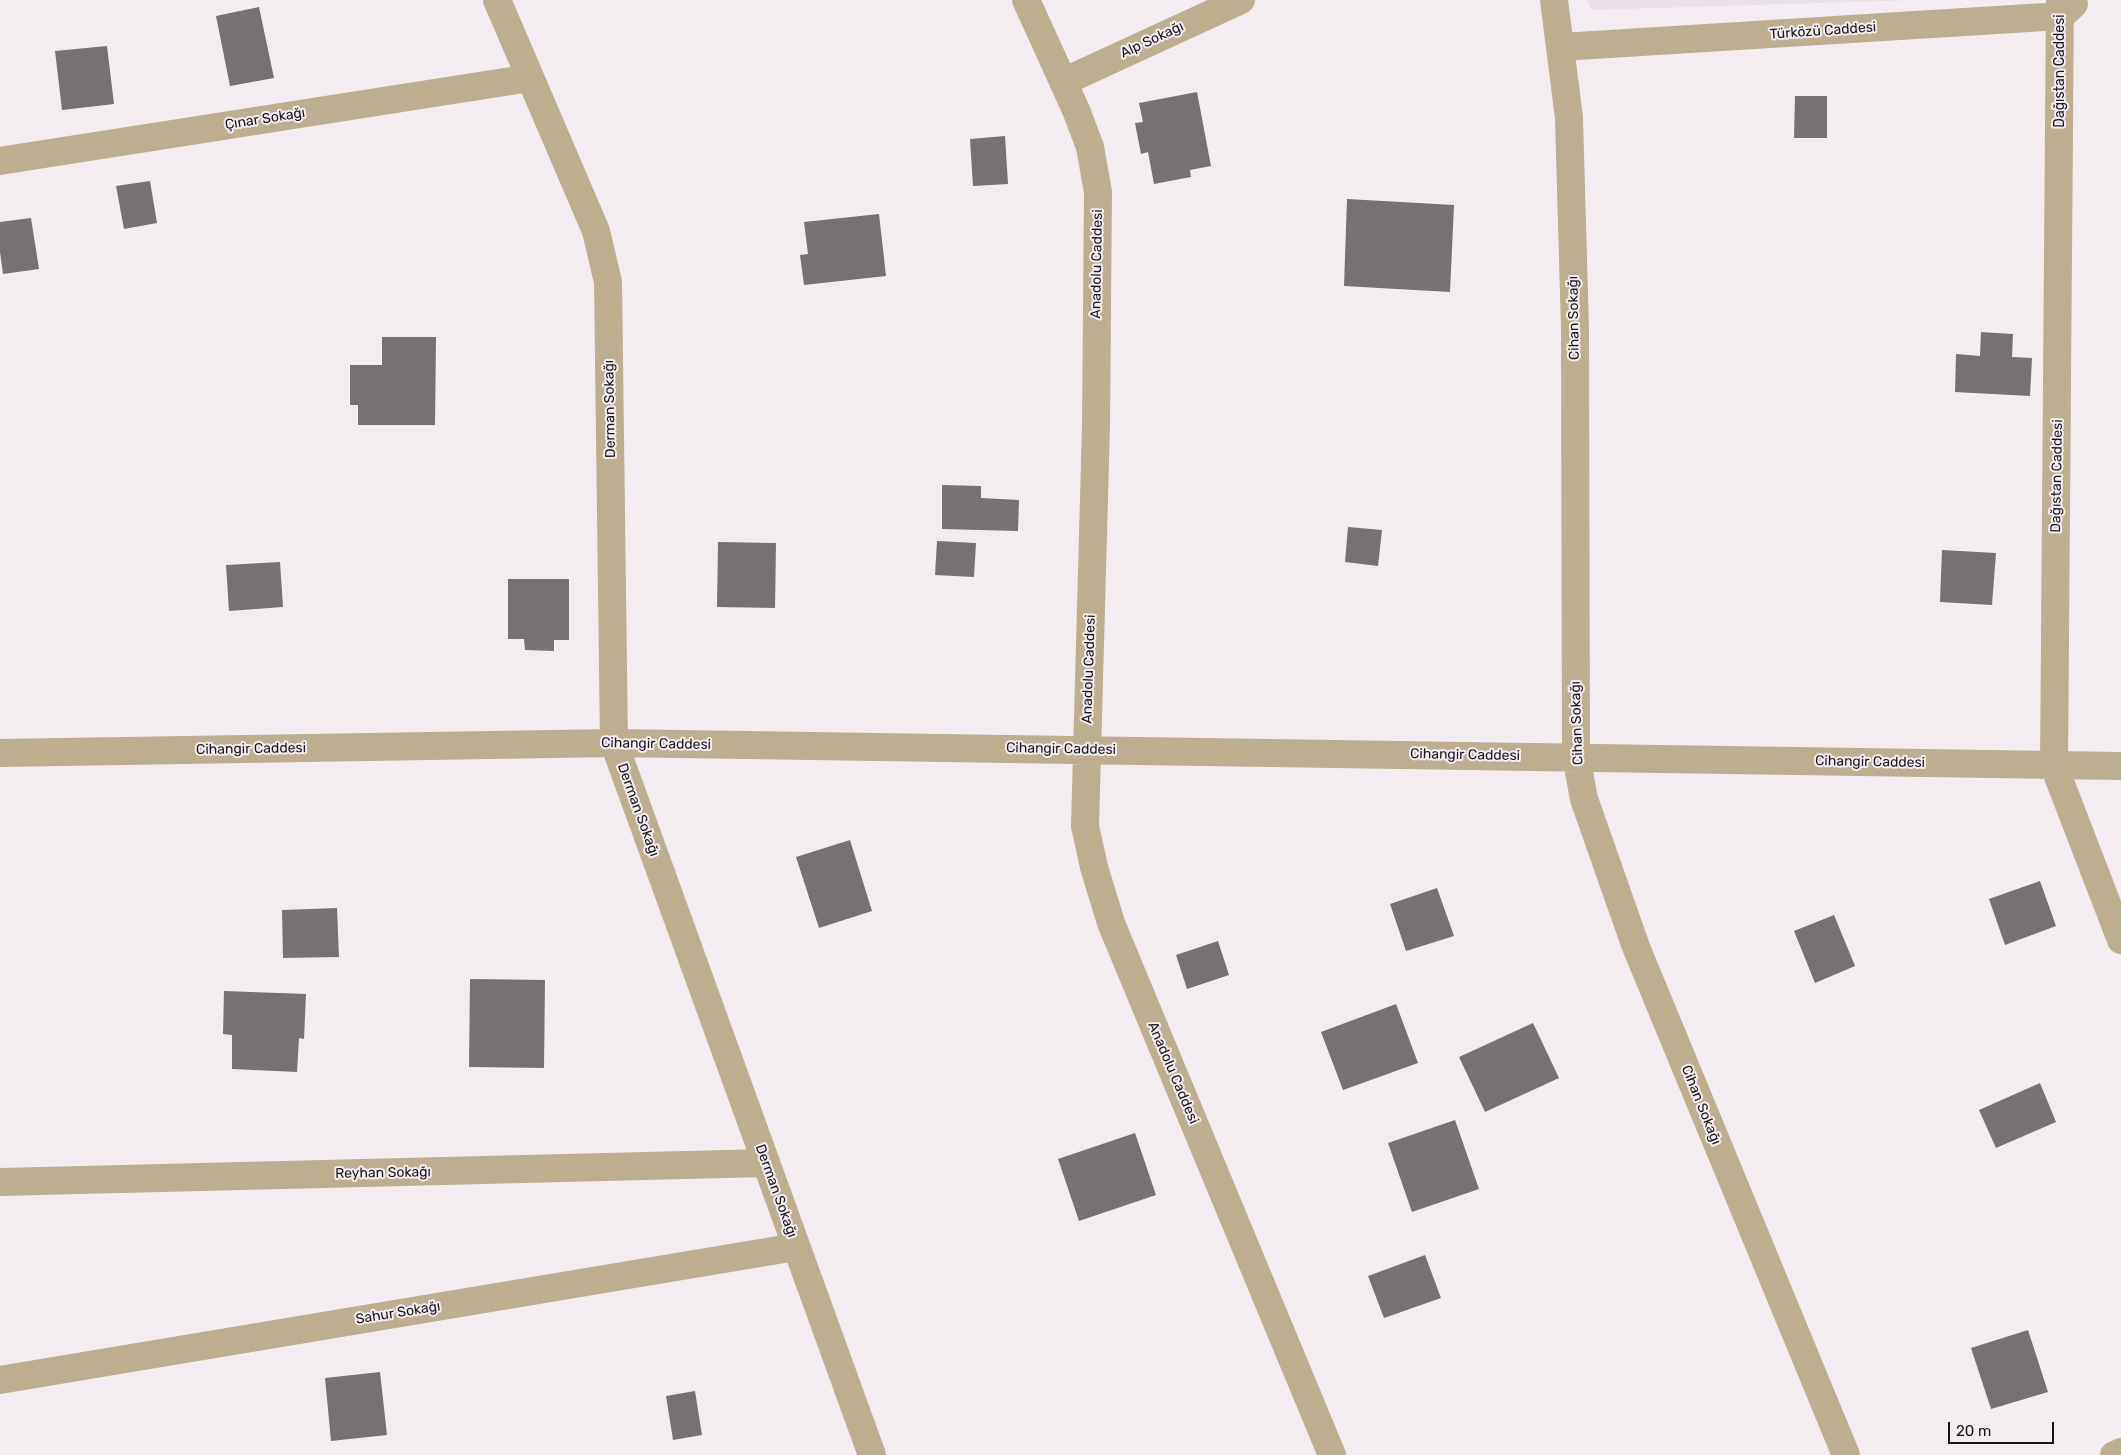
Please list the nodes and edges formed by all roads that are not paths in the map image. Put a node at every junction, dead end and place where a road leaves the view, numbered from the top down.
1 (497, 0) edge
2 (1026, 0) edge
3 (1242, 0) edge
4 (1554, 0) edge
5 (2066, 5) edge
6 (1561, 47) junction
7 (530, 78) junction
8 (1063, 82) junction
9 (0, 161) edge
10 (614, 743) junction
11 (1086, 750) junction
12 (0, 753) edge
13 (1576, 756) junction
14 (2054, 766) junction
15 (2121, 766) edge
16 (2121, 940) edge
17 (766, 1163) junction
18 (0, 1182) edge
19 (796, 1247) junction
20 (0, 1380) edge
21 (2121, 1452) edge
22 (872, 1455) edge
23 (1332, 1455) edge
24 (1846, 1455) edge
25 (2114, 1455) edge

1 - 7 street, Derman Sokağı
2 - 8 street, Anadolu Caddesi
3 - 8 street, Alp Sokağı
4 - 6 street, Cihan Sokağı
5 - 6 street, Türközü Caddesi
5 - 14 street, Dağıstan Caddesi
6 - 13 street, Cihan Sokağı
7 - 9 street, Çınar Sokağı
7 - 10 street, Derman Sokağı
8 - 11 street, Anadolu Caddesi
10 - 11 street, Cihangir Caddesi
10 - 12 street, Cihangir Caddesi
10 - 17 street, Derman Sokağı
11 - 13 street, Cihangir Caddesi
11 - 23 street, Anadolu Caddesi
13 - 14 street, Cihangir Caddesi
13 - 24 street, Cihan Sokağı
14 - 15 street, Cihangir Caddesi
14 - 16 street, Dağıstan Caddesi
17 - 18 street, Reyhan Sokağı
17 - 19 street, Derman Sokağı
19 - 20 street, Sahur Sokağı
19 - 22 street, Derman Sokağı
21 - 25 street

